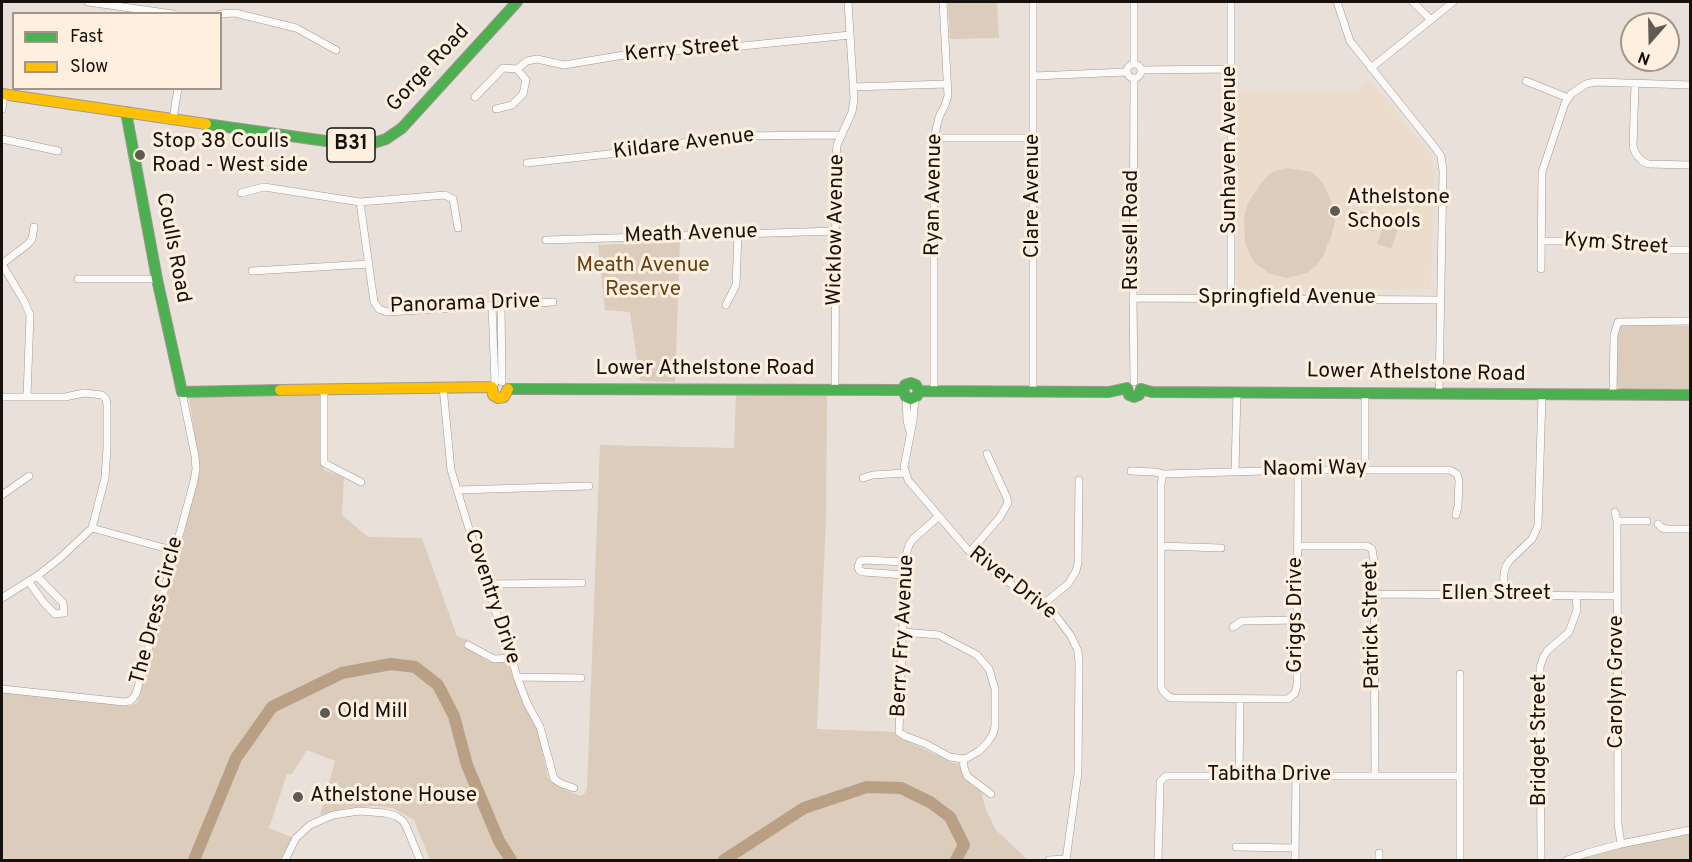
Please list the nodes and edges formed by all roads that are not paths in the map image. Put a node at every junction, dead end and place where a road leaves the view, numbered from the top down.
1 (88, 2) edge
2 (517, 2) edge
3 (848, 2) edge
4 (943, 2) edge
5 (1033, 2) edge
6 (1134, 2) edge
7 (1231, 2) edge
8 (1337, 2) edge
9 (1413, 2) edge
10 (1453, 2) edge
11 (159, 12) edge
12 (222, 14) edge
13 (1431, 20) junction
14 (850, 35) junction
15 (336, 50) dead end
16 (1134, 64) junction
17 (1371, 68) junction
18 (517, 69) junction
19 (1231, 69) junction
20 (1141, 70) junction
21 (1127, 72) junction
22 (1034, 76) junction
23 (1134, 78) junction
24 (1526, 81) dead end
25 (947, 84) junction
26 (1635, 84) junction
27 (1690, 85) edge
28 (853, 87) junction
29 (178, 90) edge
30 (3, 94) edge
31 (475, 97) dead end
32 (1568, 98) junction
33 (2, 109) edge
34 (496, 110) dead end
35 (126, 112) junction
36 (173, 119) junction
37 (842, 135) junction
38 (934, 138) junction
39 (1034, 138) junction
40 (2, 139) edge
41 (58, 151) dead end
42 (527, 163) dead end
43 (1690, 165) edge
44 (241, 193) dead end
45 (360, 202) junction
46 (34, 227) dead end
47 (458, 228) dead end
48 (836, 231) junction
49 (738, 234) junction
50 (546, 240) dead end
51 (1541, 241) junction
52 (1690, 250) edge
53 (2, 264) edge
54 (369, 264) junction
55 (1541, 269) dead end
56 (252, 271) dead end
57 (78, 279) dead end
58 (157, 279) junction
59 (1133, 298) junction
60 (1231, 298) junction
61 (1440, 300) junction
62 (553, 302) dead end
63 (501, 305) junction
64 (726, 305) dead end
65 (492, 306) junction
66 (1690, 321) edge
67 (499, 385) junction
68 (443, 387) junction
69 (1134, 387) junction
70 (835, 390) junction
71 (324, 391) junction
72 (934, 391) junction
73 (1033, 391) junction
74 (182, 392) junction
75 (1237, 392) junction
76 (1365, 393) junction
77 (1439, 393) junction
78 (911, 394) junction
79 (1542, 395) junction
80 (1613, 395) junction
81 (1690, 395) edge
82 (27, 397) junction
83 (2, 398) edge
84 (987, 454) dead end
85 (1365, 469) junction
86 (1298, 470) junction
87 (1131, 471) dead end
88 (1235, 471) junction
89 (905, 473) junction
90 (1163, 474) junction
91 (28, 476) dead end
92 (863, 478) dead end
93 (1078, 480) dead end
94 (361, 482) dead end
95 (589, 486) dead end
96 (458, 490) junction
97 (2, 495) edge
98 (1615, 512) dead end
99 (1456, 514) dead end
100 (938, 517) junction
101 (1617, 520) junction
102 (1647, 521) dead end
103 (1658, 524) dead end
104 (92, 528) junction
105 (1690, 530) edge
106 (1161, 546) junction
107 (1298, 546) junction
108 (1221, 548) dead end
109 (175, 551) junction
110 (970, 552) junction
111 (905, 562) junction
112 (905, 575) junction
113 (37, 576) junction
114 (29, 582) junction
115 (582, 583) dead end
116 (486, 584) junction
117 (1375, 594) junction
118 (1503, 595) junction
119 (1576, 596) junction
120 (1617, 596) junction
121 (2, 598) edge
122 (1042, 605) junction
123 (1297, 620) junction
124 (1233, 627) dead end
125 (903, 632) junction
126 (468, 645) dead end
127 (512, 658) junction
128 (1460, 674) dead end
129 (517, 677) junction
130 (581, 678) dead end
131 (2, 689) edge
132 (1240, 699) junction
133 (963, 759) junction
134 (1239, 776) junction
135 (1296, 776) junction
136 (1375, 776) junction
137 (1460, 776) junction
138 (574, 788) dead end
139 (991, 794) dead end
140 (1690, 830) edge
141 (1621, 844) junction
142 (1236, 847) dead end
143 (1295, 848) junction
144 (1066, 860) edge
145 (285, 861) edge
146 (420, 861) edge
147 (1049, 861) edge
148 (1158, 861) edge
149 (1295, 861) edge
150 (1460, 861) edge
151 (1541, 861) edge
152 (1567, 861) edge

1 - 11 street
2 - 36 street, Gorge Road / B31
3 - 14 street, Wicklow Avenue
4 - 25 street, Ryan Avenue
5 - 22 street, Clare Avenue
6 - 16 street
7 - 19 street, Sunhaven Avenue
8 - 17 street
9 - 13 street
10 - 13 street
12 - 15 street
13 - 17 street
14 - 18 street, Kerry Street
14 - 28 street, Wicklow Avenue
16 - 20 street
16 - 21 street
17 - 61 street
18 - 31 street, Kerry Street
18 - 34 street
19 - 20 street
19 - 60 street, Sunhaven Avenue
20 - 23 street
21 - 22 street
21 - 23 street
22 - 39 street, Clare Avenue
23 - 59 street, Russell Road
24 - 32 street
25 - 28 street
25 - 38 street, Ryan Avenue
26 - 27 street
26 - 32 street
26 - 43 street
28 - 37 street, Wicklow Avenue
29 - 36 street
30 - 33 street
30 - 35 street, Gorge Road / B31
32 - 51 street
35 - 36 street, Gorge Road / B31
35 - 58 street, Coulls Road
37 - 42 street, Kildare Avenue
37 - 48 street, Wicklow Avenue
38 - 39 street
38 - 72 street, Ryan Avenue
39 - 73 street, Clare Avenue
40 - 41 street
44 - 45 street
45 - 47 street
45 - 54 street, Panorama Drive
46 - 53 street
48 - 49 street, Meath Avenue
48 - 70 street, Wicklow Avenue
49 - 50 street, Meath Avenue
49 - 64 street
51 - 52 street, Kym Street
51 - 55 street
53 - 82 street
54 - 56 street
54 - 65 street, Panorama Drive
57 - 58 street
58 - 74 street, Coulls Road
59 - 60 street, Springfield Avenue
59 - 69 street, Russell Road
60 - 61 street, Springfield Avenue
61 - 77 street
62 - 63 street, Panorama Drive
63 - 65 street, Panorama Drive
63 - 67 street
65 - 67 street
66 - 80 street
67 - 68 street, Lower Athelstone Road
67 - 70 street, Lower Athelstone Road
68 - 71 street, Lower Athelstone Road
68 - 96 street, Coventry Drive
69 - 73 street, Lower Athelstone Road
69 - 75 street, Lower Athelstone Road
70 - 78 street, Lower Athelstone Road
71 - 74 street, Lower Athelstone Road
71 - 94 street
72 - 73 street, Lower Athelstone Road
72 - 78 street, Lower Athelstone Road
74 - 109 street, The Dress Circle
75 - 76 street, Lower Athelstone Road
75 - 88 street
76 - 77 street, Lower Athelstone Road
76 - 85 street
77 - 79 street, Lower Athelstone Road
78 - 89 street
79 - 80 street, Lower Athelstone Road
79 - 118 street
80 - 81 street, Lower Athelstone Road
82 - 83 street
82 - 104 street
84 - 110 street
85 - 86 street, Naomi Way
85 - 99 street, Naomi Way
86 - 88 street, Naomi Way
86 - 107 street, Griggs Drive
87 - 90 street, Naomi Way
88 - 90 street, Naomi Way
89 - 92 street
89 - 100 street, River Drive
90 - 106 street, Griggs Drive
91 - 97 street
93 - 122 street
95 - 96 street
96 - 116 street, Coventry Drive
98 - 101 street, Carolyn Grove
100 - 110 street, River Drive
100 - 111 street, Berry Fry Avenue
101 - 102 street
101 - 120 street, Carolyn Grove
103 - 105 street
104 - 109 street
104 - 113 street
106 - 108 street
106 - 132 street, Griggs Drive
107 - 117 street, Patrick Street
107 - 123 street, Griggs Drive
109 - 131 street, The Dress Circle
110 - 122 street, River Drive
111 - 112 street, Berry Fry Avenue
111 - 112 street
112 - 125 street, Berry Fry Avenue
113 - 114 street
113 - 114 street
114 - 121 street
115 - 116 street
116 - 127 street, Coventry Drive
117 - 118 street, Ellen Street
117 - 136 street, Patrick Street
118 - 119 street, Ellen Street
119 - 120 street, Ellen Street
119 - 151 street, Bridget Street
120 - 141 street, Carolyn Grove
122 - 144 street, River Drive
123 - 124 street
123 - 132 street, Griggs Drive
125 - 133 street, Berry Fry Avenue
125 - 133 street
126 - 127 street
127 - 129 street, Coventry Drive
128 - 137 street
129 - 130 street
129 - 138 street, Coventry Drive
132 - 134 street
133 - 139 street
134 - 135 street, Tabitha Drive
134 - 148 street, Tabitha Drive
135 - 136 street, Tabitha Drive
135 - 143 street
136 - 137 street, Tabitha Drive
137 - 150 street
140 - 141 street
141 - 152 street
142 - 143 street
143 - 149 street
144 - 147 street
145 - 146 street

